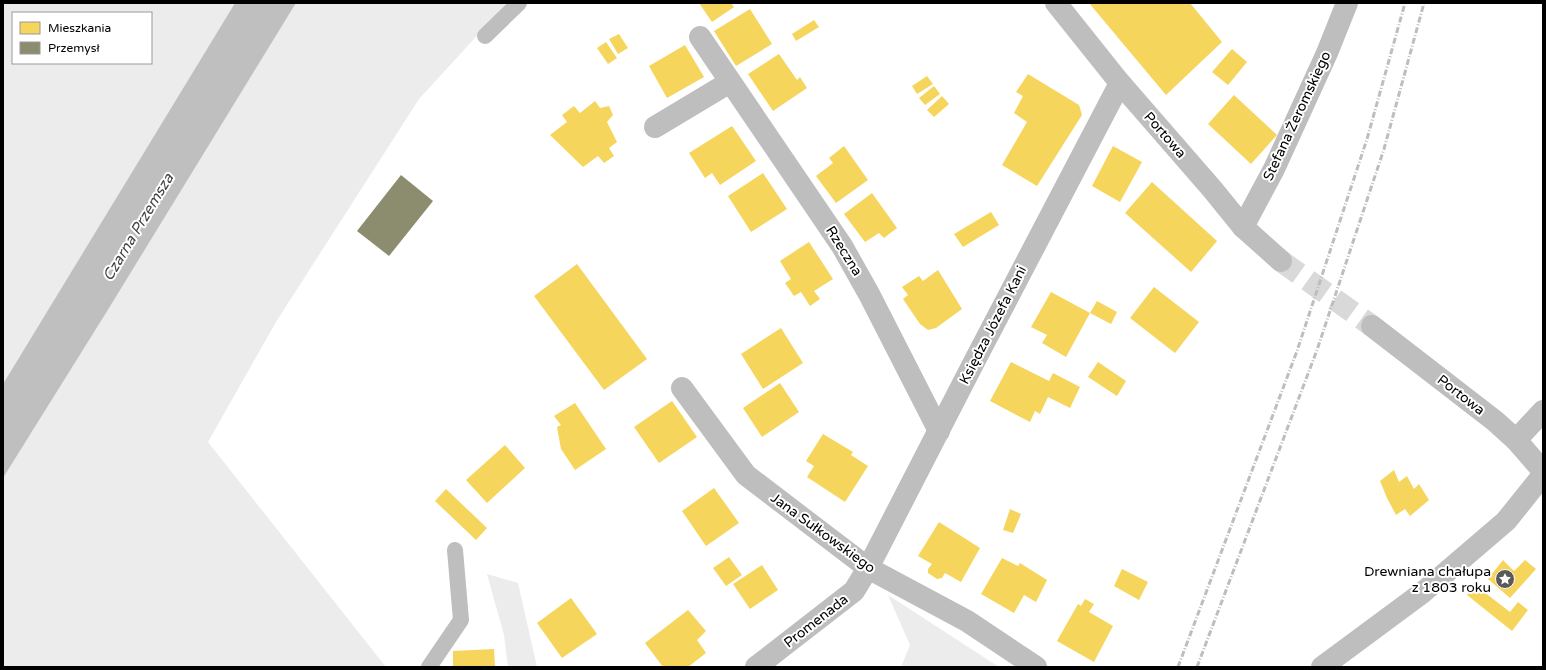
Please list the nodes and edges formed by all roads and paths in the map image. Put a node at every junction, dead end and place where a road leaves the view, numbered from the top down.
1 (519, 3) edge
2 (1056, 3) edge
3 (1347, 3) edge
4 (485, 36) dead end
5 (700, 37) dead end
6 (730, 82) junction
7 (1120, 83) junction
8 (655, 127) dead end
9 (1243, 227) junction
10 (1281, 261) tunnel mouth
11 (1372, 326) tunnel mouth
12 (682, 388) dead end
13 (1543, 411) edge
14 (939, 431) junction
15 (1516, 440) junction
16 (1543, 471) edge
17 (1543, 475) edge
18 (455, 550) dead end
19 (868, 568) junction
20 (429, 667) edge
21 (756, 667) edge
22 (1036, 667) edge
23 (1322, 667) edge

1 - 4 lane
2 - 7 street, Portowa
3 - 9 street, Stefana Żeromskiego
5 - 6 street, Rzeczna
6 - 8 street
6 - 14 street, Rzeczna
7 - 9 street, Portowa
7 - 14 street, Księdza Józefa Kani
9 - 10 street, Portowa
11 - 15 street, Portowa
12 - 19 street, Jana Sułkowskiego
13 - 15 street
14 - 19 street, Księdza Józefa Kani
15 - 16 street, Portowa
17 - 23 street
18 - 20 lane
19 - 21 street, Promenada
19 - 22 street, Jana Sułkowskiego

